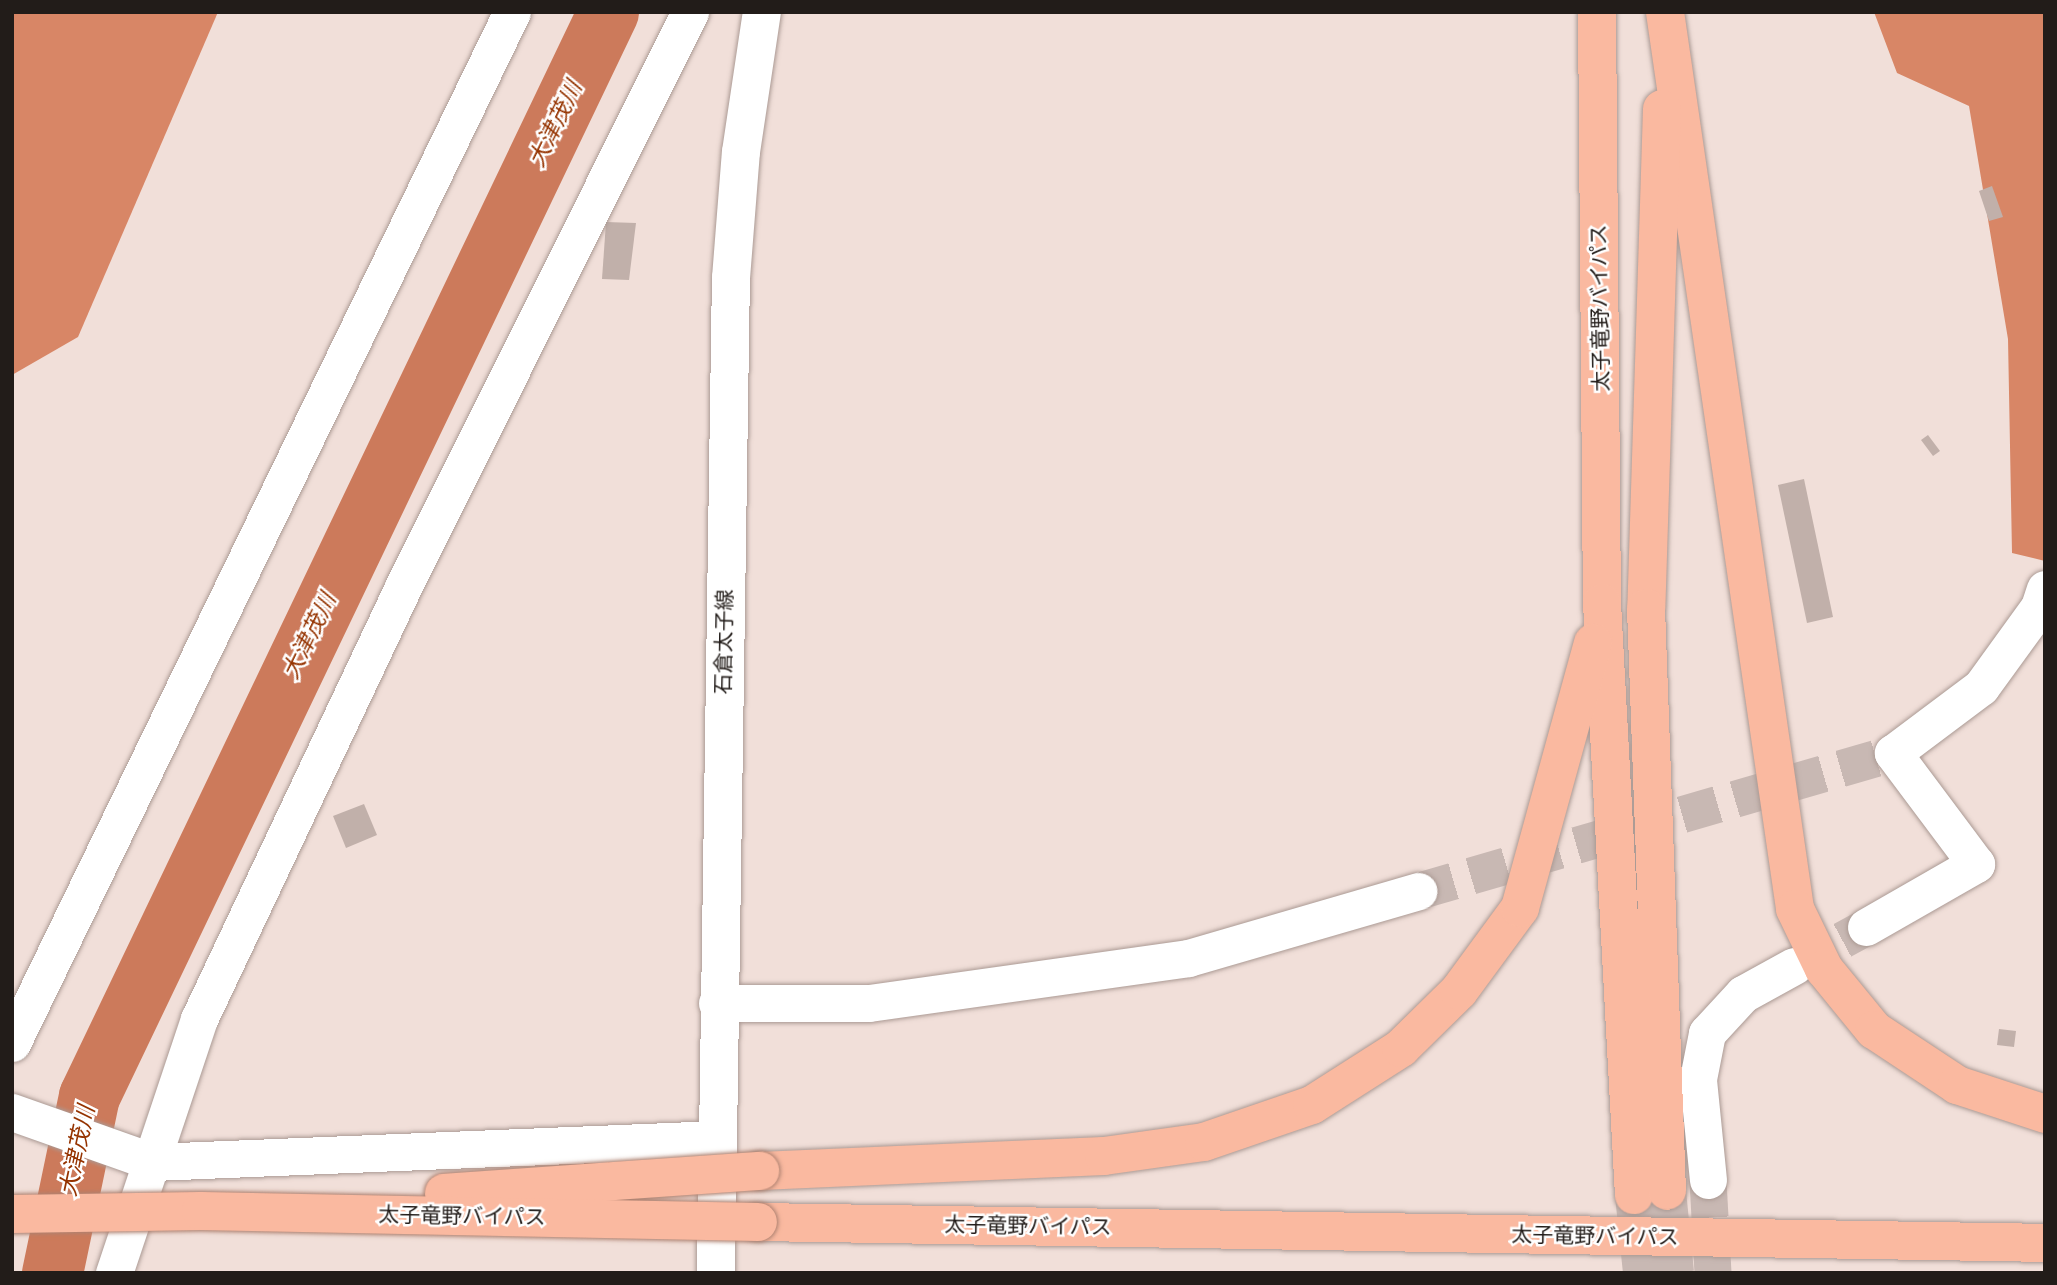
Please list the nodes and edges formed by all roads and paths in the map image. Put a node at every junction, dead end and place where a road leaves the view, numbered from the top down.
1 (512, 12) edge
2 (690, 12) edge
3 (762, 12) edge
4 (1597, 12) edge
5 (1665, 12) edge
6 (2045, 589) edge
7 (1602, 603) junction
8 (1418, 891) tunnel mouth
9 (1866, 926) tunnel mouth
10 (1794, 966) tunnel mouth
11 (717, 1003) junction
12 (12, 1043) edge
13 (12, 1112) edge
14 (2045, 1114) edge
15 (718, 1139) junction
16 (153, 1162) junction
17 (1708, 1180) tunnel mouth
18 (201, 1211) junction
19 (12, 1214) edge
20 (2045, 1243) edge
21 (114, 1273) edge
22 (716, 1273) edge

1 - 12 street
2 - 16 street
3 - 11 main road, 石倉太子線
4 - 7 highway, 太子竜野バイパス
5 - 7 highway
5 - 14 highway
6 - 9 street
7 - 18 highway, bridge
8 - 11 street
10 - 17 street
11 - 15 main road, 石倉太子線
13 - 16 street
15 - 16 street
15 - 22 main road, 石倉太子線
16 - 21 street
18 - 19 highway, 太子竜野バイパス, bridge
18 - 20 highway, 太子竜野バイパス, bridge

